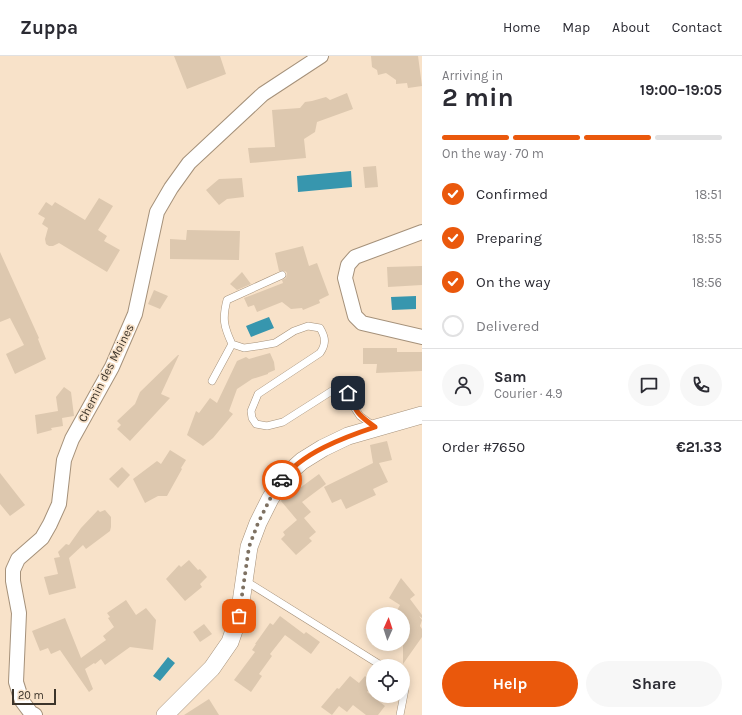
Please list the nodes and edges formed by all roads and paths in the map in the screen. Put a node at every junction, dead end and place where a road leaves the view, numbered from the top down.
1 (321, 56) edge
2 (422, 232) edge
3 (282, 275) dead end
4 (422, 337) edge
5 (232, 344) junction
6 (212, 381) dead end
7 (422, 415) edge
8 (375, 427) junction
9 (244, 580) junction
10 (371, 659) edge
11 (402, 703) edge
12 (35, 715) edge
13 (164, 715) edge
14 (400, 715) edge

1 - 12 street, Chemin des Moines
2 - 4 street
3 - 5 lane
5 - 6 lane
5 - 8 lane
7 - 8 street
8 - 9 street
9 - 10 lane
9 - 13 street
11 - 14 lane

